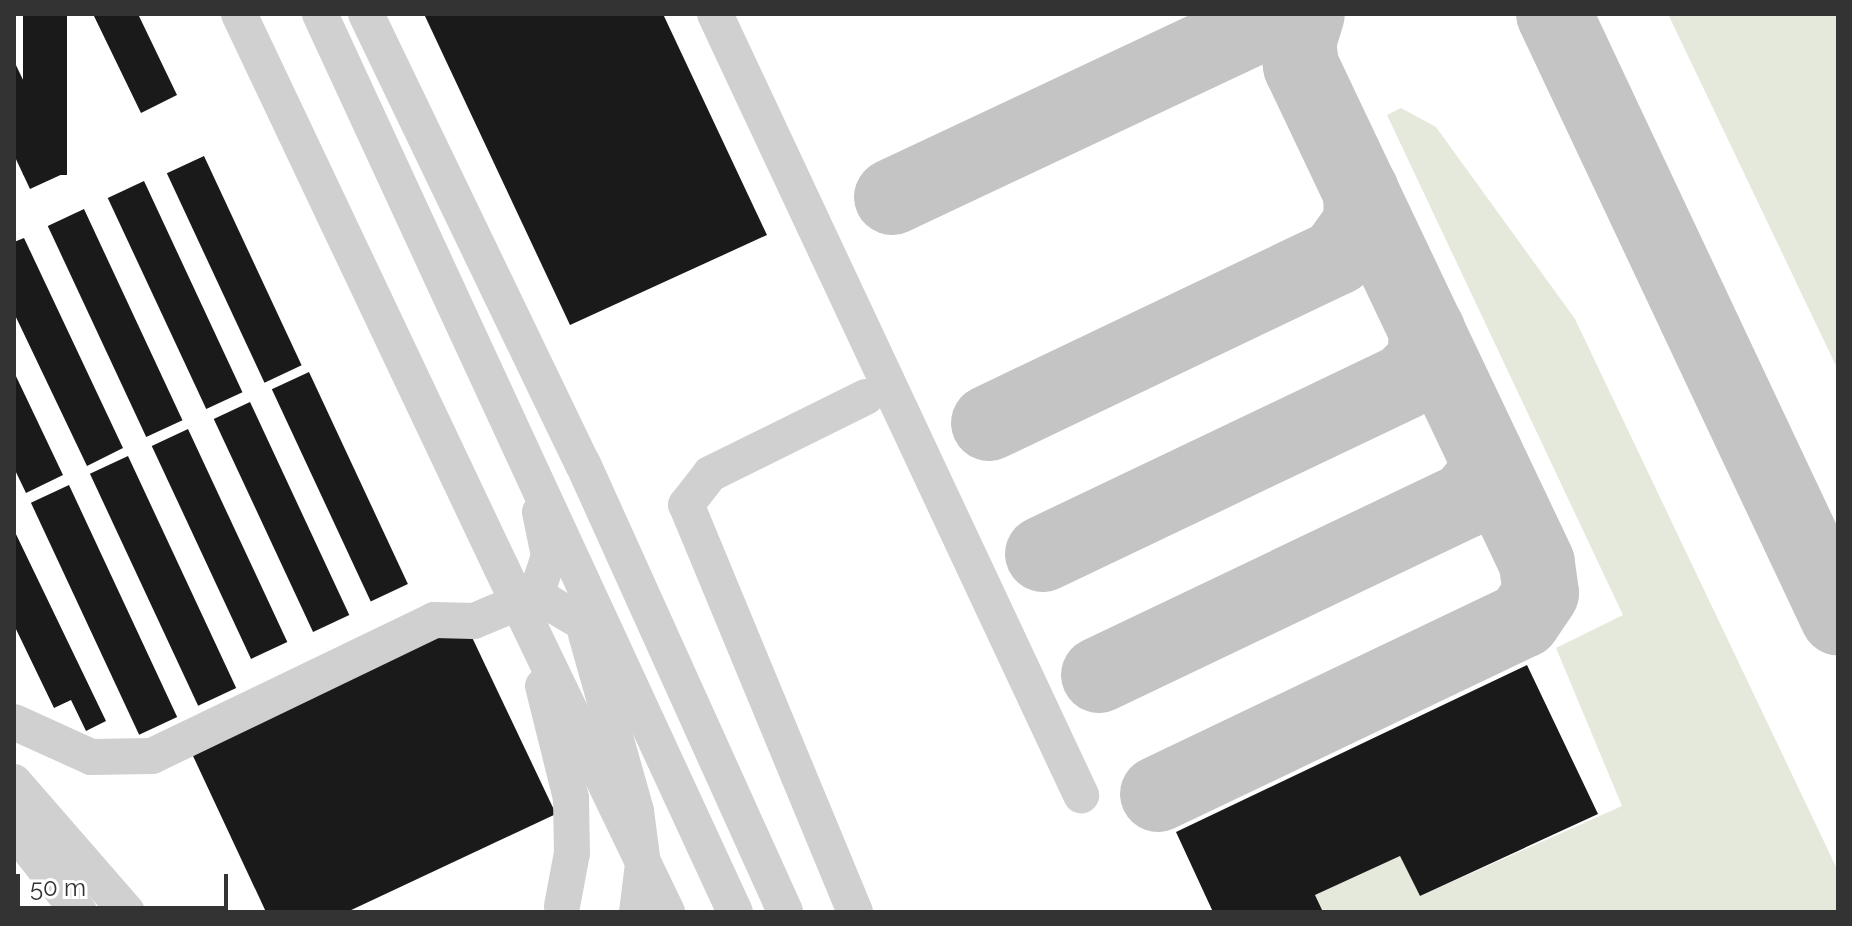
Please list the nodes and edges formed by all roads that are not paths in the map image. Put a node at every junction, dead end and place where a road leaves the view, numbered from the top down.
1 (239, 14) edge
2 (366, 14) edge
3 (715, 14) edge
4 (330, 25) edge
5 (515, 324) junction
6 (866, 397) dead end
7 (531, 466) junction
8 (501, 567) junction
9 (536, 595) junction
10 (596, 638) junction
11 (14, 722) edge
12 (14, 782) edge
13 (1081, 795) dead end
14 (14, 830) edge
15 (561, 909) edge
16 (79, 912) edge
17 (127, 912) edge
18 (637, 912) edge
19 (667, 912) edge
20 (714, 912) edge
21 (735, 912) edge
22 (785, 912) edge
23 (855, 912) edge

1 - 8 lane
2 - 5 lane
3 - 13 lane
4 - 7 lane
5 - 10 lane
5 - 22 lane
6 - 23 lane
7 - 9 lane
7 - 10 lane
8 - 15 lane, bridge
8 - 19 lane, bridge
9 - 10 lane
9 - 11 lane
10 - 18 lane
10 - 20 lane
10 - 21 lane
12 - 17 lane
14 - 16 lane

